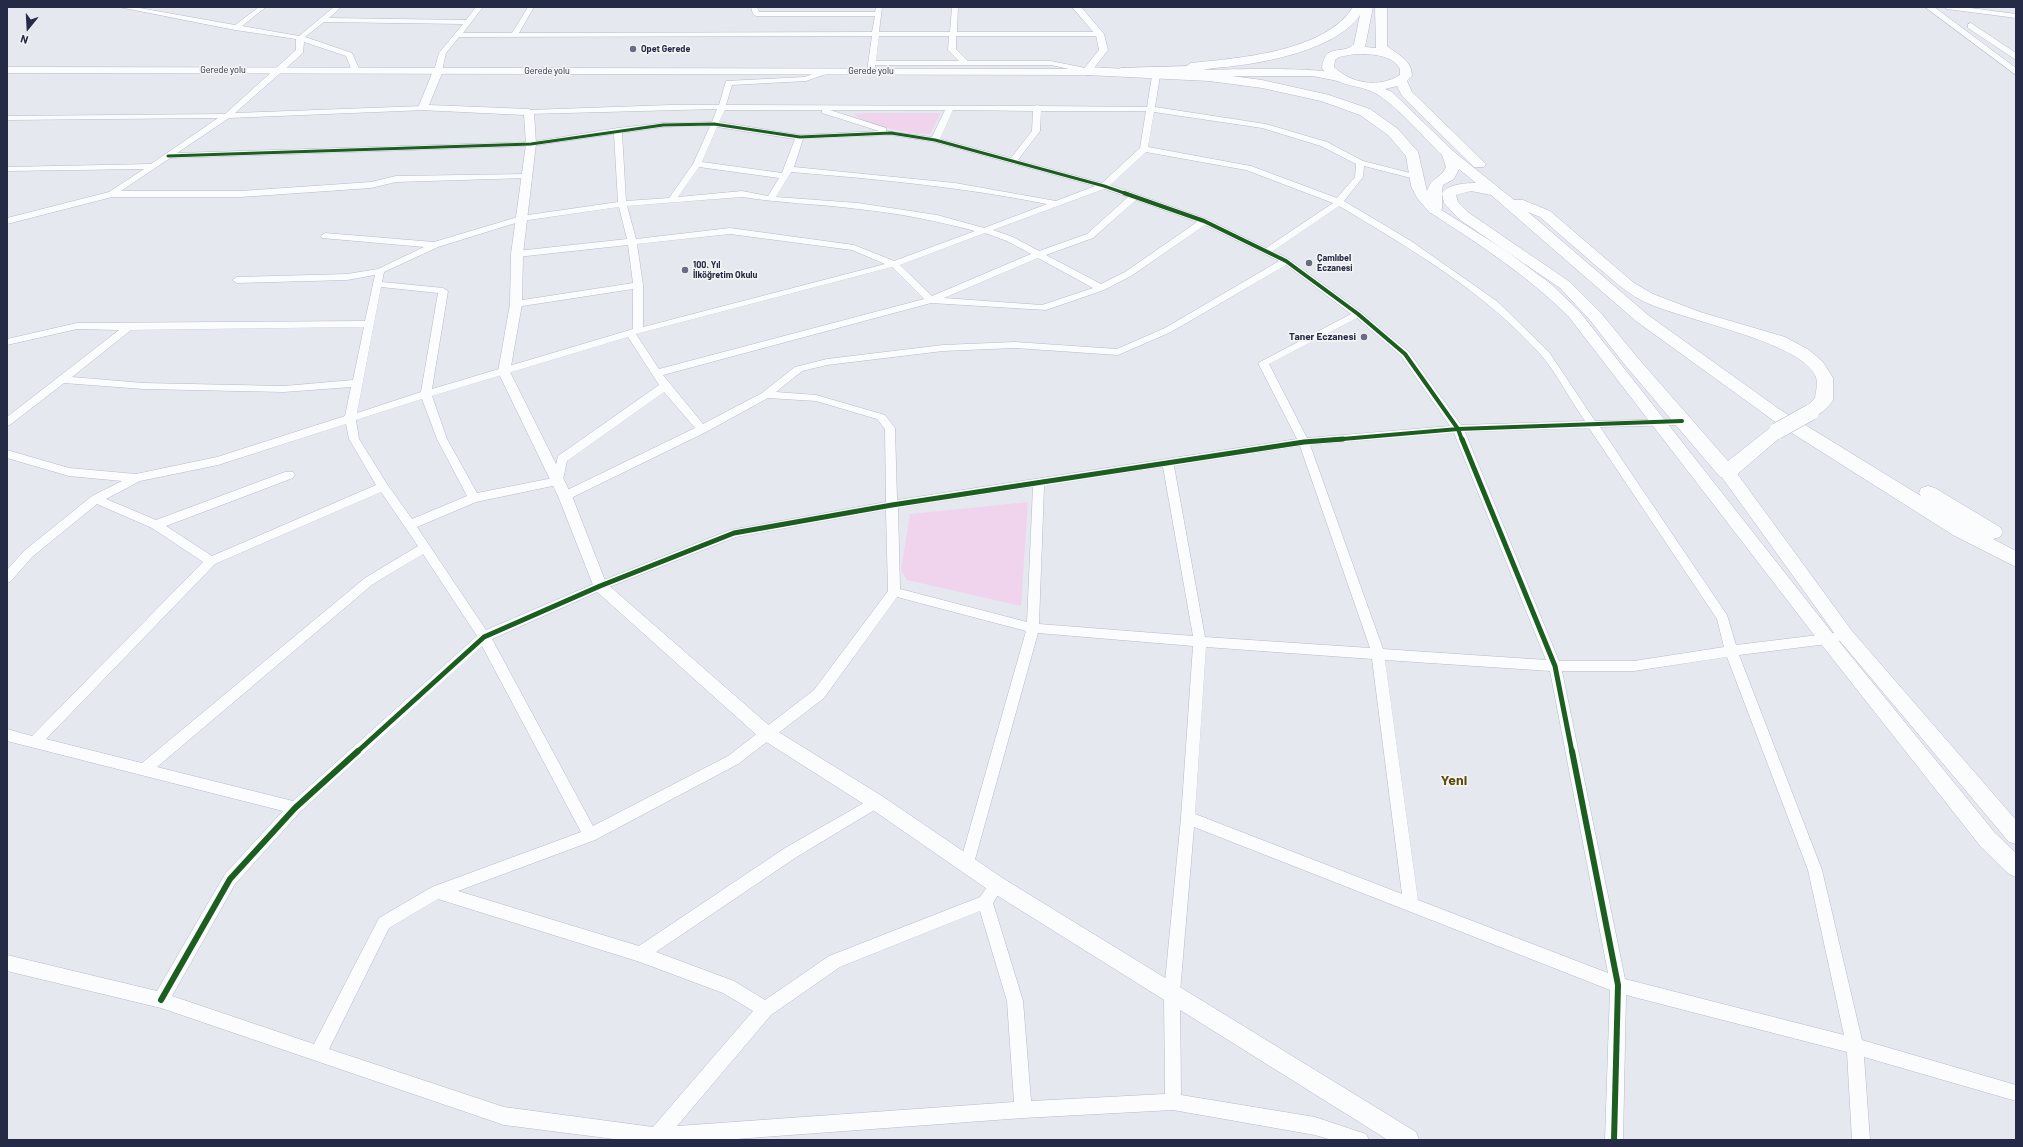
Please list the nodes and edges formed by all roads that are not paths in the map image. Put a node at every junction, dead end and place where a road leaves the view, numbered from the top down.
1 (122, 7) edge
2 (263, 7) edge
3 (338, 7) edge
4 (480, 7) edge
5 (531, 7) edge
6 (754, 7) edge
7 (956, 7) edge
8 (1076, 7) edge
9 (1359, 7) edge
10 (1367, 7) edge
11 (1381, 7) edge
12 (1929, 7) edge
13 (1945, 7) edge
14 (879, 11) edge
15 (2016, 16) edge
16 (322, 20) junction
17 (467, 22) junction
18 (235, 28) junction
19 (875, 34) junction
20 (954, 34) junction
21 (1100, 34) junction
22 (457, 35) junction
23 (514, 35) junction
24 (300, 38) junction
25 (1355, 50) junction
26 (1392, 56) junction
27 (2016, 57) edge
28 (1329, 59) junction
29 (968, 66) junction
30 (871, 67) junction
31 (7, 70) edge
32 (280, 70) junction
33 (356, 70) junction
34 (438, 71) junction
35 (826, 71) junction
36 (1088, 71) junction
37 (1159, 72) junction
38 (2016, 72) edge
39 (1338, 77) junction
40 (1401, 80) junction
41 (1368, 85) junction
42 (722, 107) junction
43 (1037, 107) junction
44 (423, 108) junction
45 (816, 108) junction
46 (950, 108) junction
47 (1152, 109) junction
48 (529, 112) junction
49 (227, 116) junction
50 (7, 118) edge
51 (714, 124) junction
52 (618, 130) junction
53 (891, 133) junction
54 (800, 137) junction
55 (934, 140) junction
56 (531, 144) junction
57 (1144, 149) junction
58 (1448, 154) junction
59 (168, 156) junction
60 (1013, 161) junction
61 (1360, 163) junction
62 (697, 164) junction
63 (152, 166) junction
64 (7, 168) edge
65 (787, 172) junction
66 (527, 176) junction
67 (1415, 177) junction
68 (1104, 186) junction
69 (1496, 192) junction
70 (112, 194) junction
71 (1134, 197) junction
72 (770, 199) junction
73 (670, 201) junction
74 (1339, 202) junction
75 (1053, 203) junction
76 (1518, 203) junction
77 (622, 204) junction
78 (1435, 210) junction
79 (521, 219) junction
80 (7, 221) edge
81 (1204, 221) junction
82 (983, 230) junction
83 (325, 236) dead end
84 (632, 241) junction
85 (436, 245) junction
86 (1265, 252) junction
87 (517, 254) junction
88 (1039, 254) junction
89 (1286, 261) junction
90 (894, 264) junction
91 (380, 271) junction
92 (237, 280) dead end
93 (377, 284) junction
94 (638, 285) junction
95 (1101, 288) junction
96 (931, 300) junction
97 (516, 304) junction
98 (1358, 314) junction
99 (369, 324) junction
100 (129, 327) junction
101 (634, 332) junction
102 (7, 342) edge
103 (504, 372) junction
104 (656, 373) junction
105 (61, 379) junction
106 (357, 382) junction
107 (665, 386) junction
108 (426, 394) junction
109 (766, 394) junction
110 (350, 419) junction
111 (1657, 421) junction
112 (1682, 421) junction
113 (7, 422) edge
114 (1591, 425) junction
115 (702, 429) junction
116 (1458, 429) junction
117 (1304, 442) junction
118 (7, 454) edge
119 (1168, 463) junction
120 (1727, 472) junction
121 (289, 475) dead end
122 (136, 478) junction
123 (558, 481) junction
124 (1039, 483) junction
125 (383, 487) junction
126 (566, 496) junction
127 (96, 498) junction
128 (474, 498) junction
129 (892, 505) junction
130 (156, 525) junction
131 (410, 525) junction
132 (2016, 544) edge
133 (425, 547) junction
134 (2016, 560) edge
135 (211, 561) junction
136 (7, 578) edge
137 (600, 586) junction
138 (894, 592) junction
139 (1034, 628) junction
140 (1846, 636) junction
141 (484, 638) junction
142 (1827, 639) junction
143 (1200, 642) junction
144 (1731, 651) junction
145 (1378, 654) junction
146 (1555, 666) junction
147 (766, 733) junction
148 (7, 735) edge
149 (35, 742) junction
150 (144, 770) junction
151 (876, 802) junction
152 (295, 808) junction
153 (1188, 818) junction
154 (590, 835) junction
155 (2016, 835) edge
156 (966, 863) junction
157 (2016, 867) edge
158 (997, 885) junction
159 (437, 892) junction
160 (985, 902) junction
161 (1411, 903) junction
162 (640, 954) junction
163 (7, 963) edge
164 (1618, 985) junction
165 (1172, 992) junction
166 (161, 1000) junction
167 (765, 1008) junction
168 (1855, 1046) junction
169 (318, 1053) junction
170 (2016, 1093) edge
171 (1173, 1102) junction
172 (1024, 1110) junction
173 (657, 1136) junction
174 (1360, 1140) edge
175 (1408, 1140) edge
176 (1614, 1140) edge
177 (1861, 1140) edge

1 - 18 street
2 - 18 street
3 - 16 street
4 - 17 street
5 - 23 street
6 - 14 street
7 - 20 street
8 - 21 street
9 - 37 highway
10 - 25 highway
11 - 26 highway
12 - 38 street
13 - 15 street
13 - 27 street
14 - 19 street
16 - 17 street
16 - 24 street
17 - 22 street
18 - 24 street
19 - 20 street
19 - 23 street
19 - 30 street
20 - 21 street
20 - 29 street
21 - 36 street
22 - 23 street
22 - 34 street
24 - 32 street
24 - 33 street
25 - 26 highway
25 - 28 highway
26 - 40 highway
28 - 37 main road
28 - 39 highway
29 - 30 main road, Gerede yolu
29 - 36 main road, Gerede yolu
30 - 35 main road, Gerede yolu
31 - 32 main road, Gerede yolu
32 - 33 main road, Gerede yolu
32 - 49 street
33 - 34 main road, Gerede yolu
34 - 35 main road, Gerede yolu
34 - 44 street
35 - 42 street
36 - 37 highway
37 - 39 main road
37 - 47 street
37 - 67 highway
39 - 41 highway
40 - 41 highway
40 - 76 highway
41 - 58 highway
42 - 45 street
42 - 48 street
42 - 51 street
43 - 46 street
43 - 47 street
43 - 60 street
44 - 48 street
44 - 49 street
45 - 46 street
45 - 53 street
46 - 55 street
47 - 57 street
47 - 61 street
48 - 56 street
49 - 50 street
49 - 59 street
51 - 52 street
51 - 54 street
51 - 62 street
52 - 56 street
52 - 77 street
53 - 54 street
53 - 55 street
54 - 65 street
55 - 60 street
56 - 59 street
56 - 66 street
57 - 68 street
57 - 74 street
58 - 69 highway
58 - 78 highway
59 - 63 street
60 - 68 street
61 - 67 street
61 - 74 street
62 - 65 street
62 - 73 street
63 - 64 street
63 - 70 street
65 - 72 street
65 - 75 street
66 - 70 street
66 - 79 street
67 - 78 highway
68 - 71 street
68 - 75 street
69 - 112 highway
69 - 134 highway
70 - 80 street
71 - 81 street
71 - 88 street
72 - 73 street
72 - 82 street
73 - 77 street
74 - 86 street
74 - 114 street
75 - 82 street
76 - 120 highway, bridge
76 - 132 highway
77 - 79 street
77 - 84 street
78 - 111 main road
79 - 85 street
79 - 87 street
81 - 86 street
81 - 95 street
82 - 88 street
82 - 90 street
83 - 85 street
84 - 87 street
84 - 90 street
84 - 94 street
85 - 91 street
86 - 89 street
87 - 97 street
88 - 95 street
88 - 96 street
89 - 98 street
89 - 109 street
90 - 96 street
90 - 101 street
91 - 92 street
91 - 93 street
93 - 99 street
93 - 108 street
94 - 97 street
94 - 101 street
95 - 96 street
96 - 104 street
97 - 103 street
98 - 116 street
98 - 117 street
99 - 100 street
99 - 106 street
100 - 102 street
100 - 105 street
101 - 103 street
101 - 104 street
103 - 108 street
103 - 123 street
104 - 107 street
105 - 106 street
105 - 113 street
106 - 110 street
107 - 115 street
107 - 123 street
108 - 110 street
108 - 128 street
109 - 115 street
109 - 129 street
110 - 122 street
110 - 125 street
111 - 112 street
111 - 114 street
111 - 142 main road
112 - 120 highway
114 - 116 street
114 - 144 street
115 - 126 street
116 - 117 street
116 - 146 street
117 - 119 street
117 - 145 street
118 - 122 street
119 - 124 street
119 - 143 street
120 - 140 main road
121 - 130 street
122 - 127 street
123 - 126 street
123 - 128 street
124 - 129 street
124 - 139 street
125 - 131 street
125 - 135 street
126 - 137 street
127 - 130 street
127 - 136 street
128 - 131 street
129 - 137 street
129 - 138 street
130 - 135 street
131 - 133 street
133 - 141 street
133 - 150 street
135 - 149 street
137 - 141 street
137 - 147 street
138 - 139 street
138 - 147 street
139 - 143 street
139 - 156 street
140 - 142 street
140 - 155 main road
141 - 152 street
141 - 154 street
142 - 144 street
142 - 157 main road
143 - 145 street
143 - 153 street
144 - 146 street
144 - 168 street
145 - 146 street
145 - 161 street
146 - 164 street
147 - 151 street
147 - 154 street
148 - 149 street
149 - 150 street
150 - 152 street
151 - 156 street
151 - 162 street
152 - 166 street
153 - 161 street
153 - 165 street
154 - 159 street
156 - 158 street
158 - 160 street
158 - 165 street
159 - 162 street
159 - 169 street
160 - 167 street
160 - 172 street
161 - 164 street
162 - 167 street
163 - 166 street
164 - 168 street
164 - 176 street
165 - 171 street
165 - 175 street
166 - 169 street
167 - 173 street
168 - 170 street
168 - 177 street
169 - 173 street
171 - 172 street
171 - 174 street
172 - 173 street

